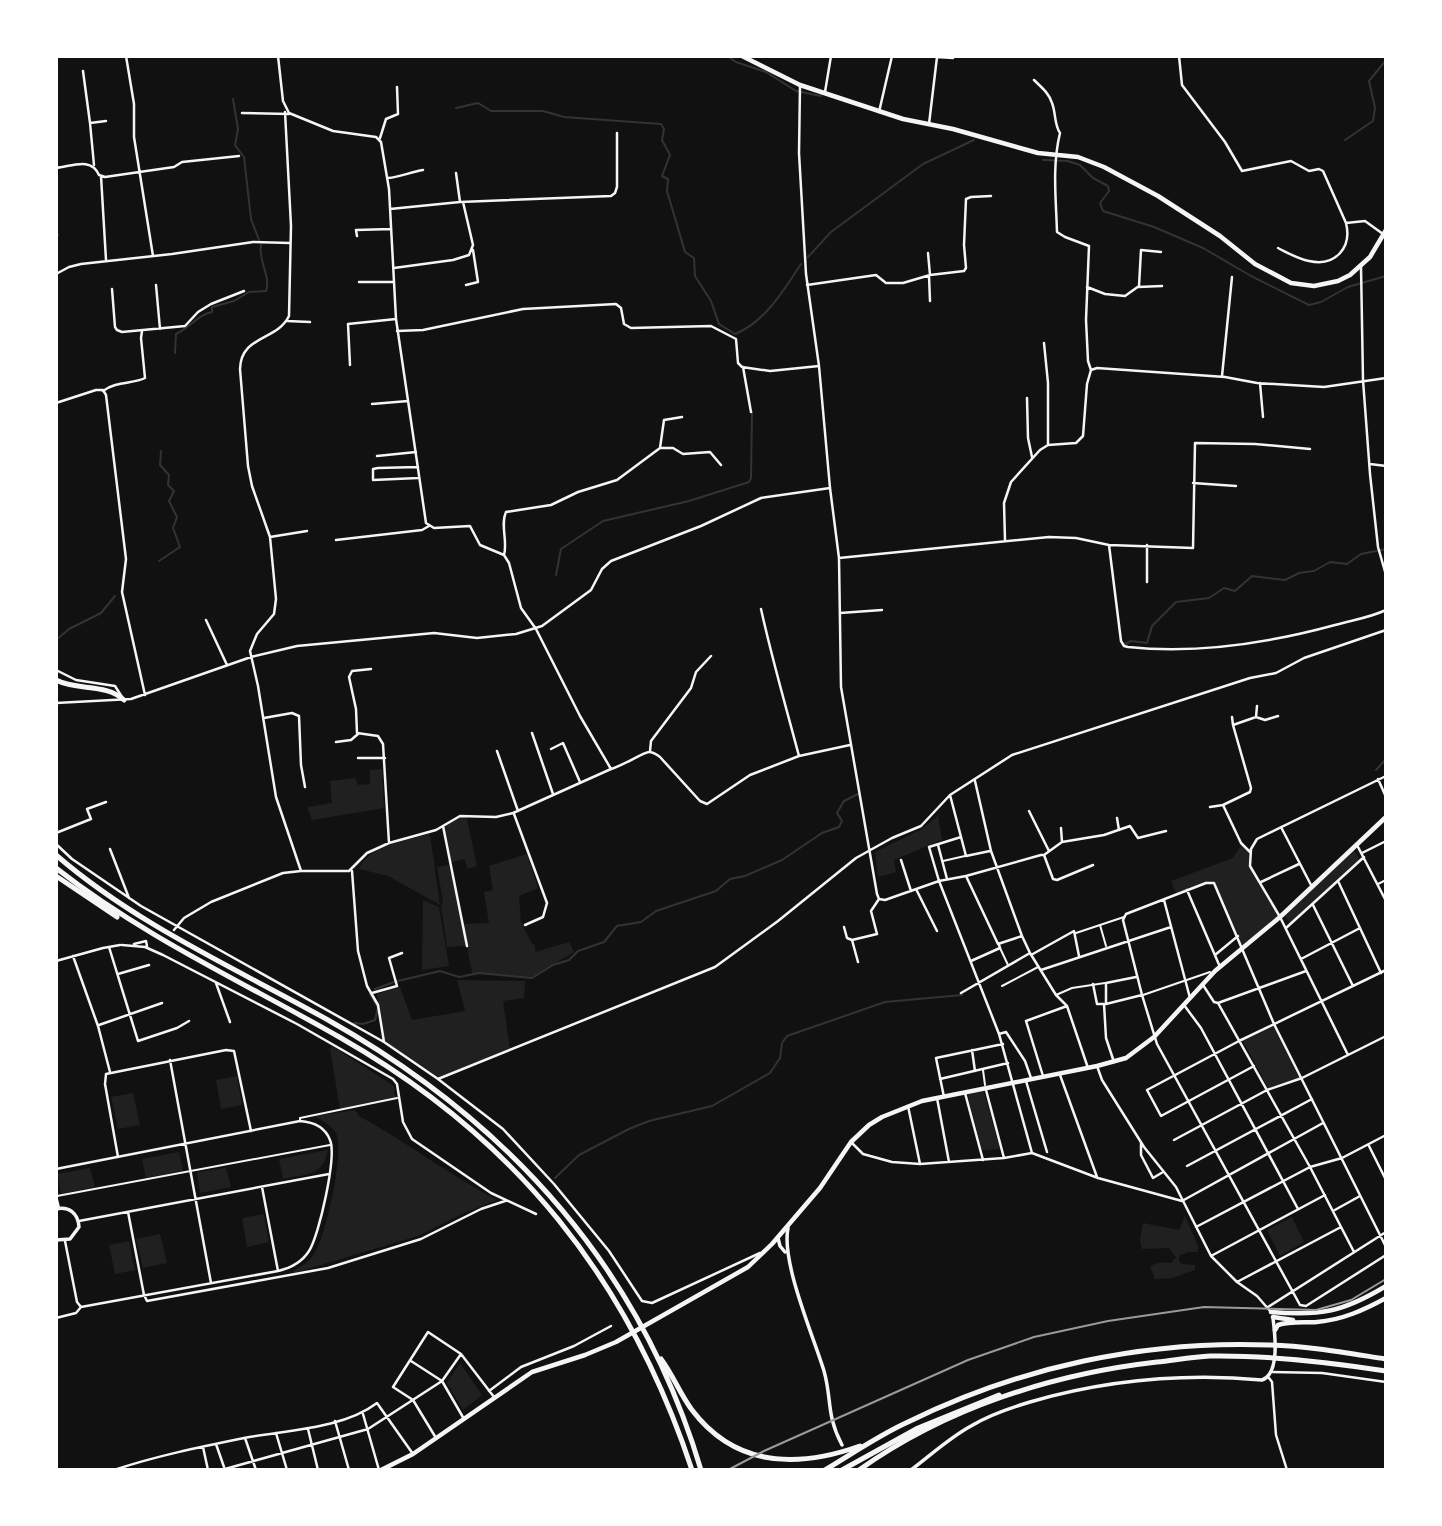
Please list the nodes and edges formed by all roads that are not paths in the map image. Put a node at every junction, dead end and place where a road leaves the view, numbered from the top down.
1 (126, 56) edge
2 (278, 56) edge
3 (742, 56) edge
4 (831, 56) edge
5 (892, 56) edge
6 (1180, 56) edge
7 (953, 58) dead end
8 (83, 71) dead end
9 (1034, 80) dead end
10 (397, 87) dead end
11 (799, 90) junction
12 (825, 92) junction
13 (879, 111) junction
14 (242, 113) dead end
15 (287, 113) junction
16 (106, 121) dead end
17 (90, 123) junction
18 (929, 124) junction
19 (617, 133) dead end
20 (380, 138) junction
21 (240, 156) dead end
22 (1055, 159) junction
23 (94, 165) junction
24 (56, 167) edge
25 (423, 170) dead end
26 (140, 173) junction
27 (456, 173) dead end
28 (100, 176) junction
29 (388, 178) junction
30 (991, 196) dead end
31 (461, 202) junction
32 (390, 209) junction
33 (1346, 223) junction
34 (391, 229) junction
35 (56, 230) edge
36 (1385, 232) edge
37 (57, 235) edge
38 (357, 236) dead end
39 (290, 243) junction
40 (1278, 248) dead end
41 (473, 250) junction
42 (928, 253) dead end
43 (1161, 253) dead end
44 (153, 257) junction
45 (106, 260) junction
46 (1361, 266) junction
47 (394, 268) junction
48 (56, 274) edge
49 (930, 275) junction
50 (1232, 277) dead end
51 (359, 282) dead end
52 (394, 282) junction
53 (156, 285) dead end
54 (466, 285) dead end
55 (807, 285) junction
56 (1162, 286) dead end
57 (1087, 287) junction
58 (1138, 287) junction
59 (112, 289) dead end
60 (244, 291) dead end
61 (930, 301) dead end
62 (396, 319) junction
63 (287, 321) junction
64 (310, 321) dead end
65 (160, 329) junction
66 (142, 331) junction
67 (397, 331) junction
68 (1044, 343) dead end
69 (351, 365) dead end
70 (819, 366) junction
71 (743, 367) junction
72 (1091, 370) junction
73 (1222, 376) junction
74 (1386, 378) edge
75 (1363, 380) junction
76 (1260, 383) junction
77 (103, 391) junction
78 (1027, 398) dead end
79 (408, 401) junction
80 (56, 402) edge
81 (372, 404) dead end
82 (751, 412) dead end
83 (682, 417) dead end
84 (1263, 417) dead end
85 (1048, 445) junction
86 (660, 448) junction
87 (1310, 450) dead end
88 (415, 452) junction
89 (377, 456) dead end
90 (1032, 457) junction
91 (1370, 464) junction
92 (721, 465) dead end
93 (1386, 466) edge
94 (418, 467) junction
95 (419, 478) junction
96 (1193, 483) junction
97 (1236, 486) dead end
98 (830, 488) junction
99 (429, 526) junction
100 (307, 531) dead end
101 (270, 537) junction
102 (336, 540) dead end
103 (1005, 540) junction
104 (1108, 545) junction
105 (1146, 545) junction
106 (504, 555) junction
107 (839, 558) junction
108 (1386, 575) edge
109 (1147, 582) dead end
110 (761, 609) dead end
111 (881, 610) dead end
112 (1386, 610) edge
113 (840, 613) junction
114 (206, 620) dead end
115 (536, 629) junction
116 (1386, 629) edge
117 (711, 656) dead end
118 (251, 657) junction
119 (227, 665) junction
120 (371, 669) dead end
121 (56, 670) edge
122 (56, 680) edge
123 (145, 695) junction
124 (124, 700) junction
125 (57, 703) edge
126 (1257, 706) dead end
127 (1278, 716) dead end
128 (1256, 717) junction
129 (264, 718) junction
130 (1232, 718) dead end
131 (1233, 725) junction
132 (532, 733) dead end
133 (358, 734) junction
134 (336, 742) dead end
135 (850, 745) junction
136 (551, 749) dead end
137 (497, 751) dead end
138 (650, 752) junction
139 (799, 756) junction
140 (358, 758) dead end
141 (385, 758) junction
142 (611, 769) junction
143 (1386, 776) edge
144 (975, 779) junction
145 (1378, 779) junction
146 (580, 782) junction
147 (305, 787) dead end
148 (553, 794) junction
149 (950, 795) junction
150 (1386, 797) edge
151 (106, 802) dead end
152 (1223, 805) junction
153 (1210, 807) dead end
154 (518, 811) junction
155 (1029, 811) dead end
156 (513, 813) junction
157 (1386, 817) edge
158 (1117, 818) dead end
159 (443, 826) junction
160 (1280, 827) junction
161 (1061, 828) dead end
162 (1119, 830) junction
163 (1166, 831) dead end
164 (56, 833) edge
165 (961, 837) junction
166 (1386, 841) edge
167 (1062, 842) junction
168 (389, 843) junction
169 (56, 844) edge
170 (938, 844) junction
171 (1357, 844) junction
172 (110, 849) dead end
173 (871, 850) junction
174 (991, 851) junction
175 (1049, 851) junction
176 (1250, 852) junction
177 (56, 855) edge
178 (1045, 855) junction
179 (1363, 855) junction
180 (966, 856) junction
181 (901, 860) dead end
182 (943, 861) junction
183 (1299, 864) junction
184 (1093, 865) dead end
185 (56, 868) edge
186 (997, 868) junction
187 (351, 870) junction
188 (301, 871) junction
189 (56, 876) edge
190 (966, 876) junction
191 (947, 878) junction
192 (1386, 880) edge
193 (939, 881) junction
194 (1338, 881) junction
195 (1260, 883) junction
196 (1378, 884) junction
197 (1311, 885) junction
198 (916, 889) junction
199 (1187, 890) junction
200 (911, 891) junction
201 (129, 899) junction
202 (879, 899) junction
203 (1163, 899) junction
204 (1386, 901) edge
205 (1312, 905) junction
206 (1124, 917) junction
207 (1280, 917) junction
208 (525, 925) dead end
209 (1100, 925) junction
210 (844, 927) dead end
211 (1171, 927) junction
212 (176, 928) junction
213 (1286, 928) junction
214 (1361, 928) junction
215 (937, 931) dead end
216 (1076, 933) junction
217 (1022, 936) junction
218 (1237, 936) junction
219 (852, 940) junction
220 (1128, 941) junction
221 (1331, 943) junction
222 (122, 945) junction
223 (171, 946) junction
224 (467, 946) dead end
225 (999, 946) junction
226 (109, 947) junction
227 (1107, 947) junction
228 (150, 949) junction
229 (1241, 950) junction
230 (401, 953) dead end
231 (1030, 954) junction
232 (1215, 955) junction
233 (73, 956) junction
234 (1079, 956) junction
235 (1301, 959) junction
236 (56, 961) edge
237 (971, 961) junction
238 (858, 962) dead end
239 (149, 965) dead end
240 (1008, 966) junction
241 (1040, 968) junction
242 (1217, 969) junction
243 (1386, 970) edge
244 (1306, 971) junction
245 (1381, 973) junction
246 (118, 974) junction
247 (1137, 976) junction
248 (1185, 979) junction
249 (216, 982) junction
250 (979, 984) junction
251 (1093, 984) junction
252 (1106, 984) junction
253 (1202, 985) junction
254 (1002, 986) dead end
255 (1353, 986) junction
256 (1258, 988) junction
257 (372, 993) junction
258 (961, 993) dead end
259 (1055, 995) junction
260 (1142, 995) junction
261 (1190, 998) junction
262 (1321, 1002) junction
263 (162, 1003) dead end
264 (1218, 1003) junction
265 (1105, 1004) junction
266 (1184, 1005) junction
267 (1067, 1006) junction
268 (130, 1015) junction
269 (189, 1021) dead end
270 (230, 1022) dead end
271 (1275, 1024) junction
272 (97, 1026) junction
273 (999, 1034) junction
274 (1386, 1036) edge
275 (1154, 1037) junction
276 (1239, 1041) junction
277 (384, 1042) junction
278 (1003, 1044) junction
279 (972, 1050) junction
280 (1215, 1054) junction
281 (1348, 1055) junction
282 (170, 1060) junction
283 (1114, 1062) junction
284 (1008, 1063) junction
285 (1097, 1066) junction
286 (1254, 1066) junction
287 (1088, 1068) junction
288 (983, 1069) junction
289 (975, 1071) junction
290 (108, 1073) junction
291 (1060, 1075) junction
292 (1176, 1076) junction
293 (1044, 1078) junction
294 (1302, 1078) junction
295 (438, 1079) junction
296 (940, 1079) junction
297 (1228, 1079) junction
298 (1029, 1080) junction
299 (1013, 1083) junction
300 (986, 1088) junction
301 (1267, 1090) junction
302 (964, 1093) junction
303 (944, 1097) junction
304 (398, 1098) junction
305 (937, 1098) junction
306 (1312, 1099) junction
307 (1189, 1101) junction
308 (1241, 1103) junction
309 (908, 1105) junction
310 (1281, 1115) junction
311 (300, 1121) junction
312 (1324, 1123) junction
313 (1202, 1124) junction
314 (1255, 1129) junction
315 (251, 1131) junction
316 (1386, 1135) edge
317 (1294, 1139) junction
318 (1174, 1140) dead end
319 (851, 1142) junction
320 (1141, 1142) junction
321 (332, 1144) junction
322 (1368, 1144) junction
323 (185, 1145) junction
324 (1216, 1150) junction
325 (1047, 1152) dead end
326 (1032, 1153) junction
327 (1268, 1153) junction
328 (118, 1157) junction
329 (1004, 1158) junction
330 (1342, 1158) junction
331 (983, 1160) junction
332 (949, 1162) junction
333 (920, 1164) junction
334 (1187, 1166) dead end
335 (1310, 1167) junction
336 (56, 1169) edge
337 (190, 1172) junction
338 (1163, 1172) junction
339 (329, 1174) junction
340 (1229, 1174) junction
341 (1098, 1178) junction
342 (1386, 1180) edge
343 (1283, 1181) junction
344 (262, 1187) junction
345 (1325, 1195) junction
346 (56, 1196) edge
347 (1360, 1196) junction
348 (194, 1199) junction
349 (1182, 1200) junction
350 (505, 1201) junction
351 (1244, 1202) junction
352 (57, 1208) edge
353 (1298, 1209) junction
354 (1333, 1211) junction
355 (128, 1212) junction
356 (536, 1214) dead end
357 (79, 1221) junction
358 (789, 1225) junction
359 (1196, 1227) junction
360 (1341, 1227) junction
361 (1259, 1230) junction
362 (1386, 1232) edge
363 (1380, 1236) junction
364 (778, 1237) junction
365 (56, 1240) edge
366 (65, 1241) junction
367 (786, 1242) junction
368 (1386, 1247) edge
369 (766, 1250) junction
370 (782, 1250) junction
371 (1354, 1252) junction
372 (787, 1254) junction
373 (1386, 1255) edge
374 (1211, 1256) junction
375 (1276, 1261) junction
376 (278, 1271) junction
377 (1237, 1282) junction
378 (211, 1283) junction
379 (1386, 1286) edge
380 (1292, 1291) junction
381 (144, 1296) junction
382 (1386, 1298) edge
383 (80, 1307) junction
384 (1268, 1307) junction
385 (1272, 1315) junction
386 (56, 1318) edge
387 (1304, 1322) junction
388 (611, 1326) dead end
389 (1275, 1329) junction
390 (461, 1354) junction
391 (657, 1354) junction
392 (1386, 1359) edge
393 (410, 1360) junction
394 (1386, 1371) edge
395 (1272, 1372) junction
396 (1080, 1374) junction
397 (1269, 1378) junction
398 (442, 1381) junction
399 (1386, 1382) edge
400 (489, 1391) junction
401 (494, 1397) junction
402 (413, 1400) junction
403 (363, 1414) junction
404 (386, 1418) junction
405 (464, 1419) junction
406 (335, 1421) junction
407 (307, 1428) junction
408 (368, 1429) junction
409 (276, 1433) junction
410 (340, 1437) junction
411 (245, 1438) junction
412 (436, 1438) junction
413 (872, 1442) junction
414 (216, 1444) junction
415 (311, 1445) junction
416 (842, 1445) dead end
417 (203, 1447) junction
418 (282, 1452) junction
419 (413, 1454) junction
420 (253, 1461) junction
421 (130, 1464) junction
422 (225, 1469) edge
423 (114, 1470) edge
424 (132, 1470) edge
425 (208, 1470) edge
426 (256, 1470) edge
427 (287, 1470) edge
428 (318, 1470) edge
429 (349, 1470) edge
430 (380, 1470) edge
431 (692, 1470) edge
432 (701, 1470) edge
433 (825, 1470) edge
434 (842, 1470) edge
435 (859, 1470) edge
436 (911, 1470) edge
437 (1287, 1470) edge

1 - 26 street
2 - 15 street
3 - 11 main road
4 - 12 street
5 - 13 street
6 - 33 street
7 - 18 street
8 - 17 street
9 - 22 street
10 - 20 street
11 - 12 main road
11 - 55 street
12 - 13 main road
13 - 18 main road
14 - 15 street
15 - 20 street
15 - 39 street
16 - 17 street
17 - 23 street
18 - 22 main road
19 - 31 street
20 - 29 street
21 - 26 street
22 - 46 main road
22 - 57 street
23 - 24 street
23 - 28 street
25 - 29 street
26 - 28 street
26 - 44 street
27 - 31 street
28 - 45 street
29 - 32 street
30 - 49 street
31 - 32 street
31 - 41 street
32 - 34 street
33 - 36 street
33 - 40 street
34 - 38 street
34 - 47 street
35 - 37 street
36 - 46 main road
39 - 44 street
39 - 63 street
41 - 47 street
41 - 54 street
42 - 49 street
43 - 58 street
44 - 45 street
45 - 48 street
46 - 75 street
47 - 52 street
49 - 55 street
49 - 61 street
50 - 73 street
51 - 52 street
52 - 62 street
53 - 65 street
55 - 70 street
56 - 58 street
57 - 58 street
57 - 72 street
59 - 66 street
60 - 65 street
62 - 67 street
62 - 69 street
63 - 64 street
63 - 101 street
65 - 66 street
66 - 77 street
67 - 71 street
67 - 79 street
68 - 85 street
70 - 71 street
70 - 98 street
71 - 82 street
72 - 73 street
72 - 85 street
73 - 76 street
74 - 75 street
75 - 76 street
75 - 91 street
76 - 84 street
77 - 80 street
77 - 123 street
78 - 90 street
79 - 81 street
79 - 88 street
83 - 86 street
85 - 90 street
86 - 92 street
86 - 106 street
87 - 96 street
88 - 89 street
88 - 94 street
90 - 103 street
91 - 93 street
91 - 108 street
94 - 95 street
94 - 95 street
95 - 99 street
96 - 97 street
96 - 105 street
98 - 107 street
98 - 115 street
99 - 102 street
99 - 106 street
100 - 101 street
101 - 118 street
103 - 104 street
103 - 107 street
104 - 105 street
104 - 112 street
105 - 109 street
106 - 115 street
107 - 113 street
110 - 139 street
111 - 113 street
113 - 135 street
114 - 119 street
115 - 118 street
115 - 142 street
116 - 144 street
117 - 138 street
118 - 119 street
118 - 129 street
119 - 123 street
120 - 133 street
121 - 124 street
122 - 124 highway
123 - 124 street
124 - 125 street
126 - 128 street
127 - 128 street
128 - 131 street
129 - 147 street
129 - 188 street
130 - 131 street
131 - 152 street
132 - 148 street
133 - 134 street
133 - 141 street
135 - 139 street
135 - 173 street
136 - 146 street
137 - 154 street
138 - 139 street
138 - 142 street
140 - 141 street
141 - 168 street
142 - 146 street
143 - 145 street
144 - 149 street
144 - 174 street
145 - 150 street
145 - 160 street
146 - 148 street
148 - 154 street
149 - 165 street
149 - 173 street
151 - 164 street
152 - 153 street
152 - 176 street
154 - 156 street
155 - 175 street
156 - 159 street
156 - 208 street
157 - 171 main road
158 - 162 street
159 - 168 street
159 - 224 street
160 - 176 street
160 - 183 street
161 - 167 street
162 - 163 street
162 - 167 street
165 - 170 street
165 - 180 street
166 - 179 street
167 - 175 street
168 - 187 street
169 - 201 street
170 - 182 street
170 - 193 street
171 - 179 street
171 - 197 main road
172 - 201 street
173 - 202 street
173 - 295 street
174 - 180 street
174 - 186 street
175 - 178 street
176 - 195 street
177 - 391 highway
178 - 184 street
178 - 186 street
179 - 194 street
179 - 196 street
180 - 182 street
181 - 200 street
182 - 191 street
183 - 195 street
183 - 197 street
185 - 223 highway
186 - 190 street
186 - 217 street
187 - 188 street
187 - 257 street
188 - 212 street
189 - 223 highway
190 - 191 street
190 - 225 street
191 - 193 street
192 - 196 street
193 - 198 street
193 - 237 street
194 - 205 street
194 - 214 street
195 - 207 street
196 - 204 street
197 - 207 main road
198 - 200 street
198 - 215 street
199 - 203 street
199 - 218 street
199 - 232 street
200 - 202 street
201 - 212 street
202 - 219 street
203 - 206 street
203 - 211 street
205 - 213 street
205 - 221 street
206 - 209 street
206 - 220 street
207 - 213 street
207 - 229 main road
209 - 216 street
209 - 227 street
210 - 219 street
211 - 220 street
211 - 248 street
212 - 277 street
213 - 235 street
214 - 221 street
214 - 245 street
216 - 231 street
216 - 234 street
217 - 225 street
217 - 231 street
218 - 229 street
218 - 232 street
219 - 238 street
220 - 227 street
220 - 247 street
221 - 235 street
221 - 255 street
222 - 226 street
222 - 228 street
222 - 228 street
223 - 431 highway
225 - 237 street
225 - 240 street
226 - 233 street
226 - 246 street
227 - 234 street
228 - 249 street
229 - 242 main road
229 - 256 street
230 - 257 street
231 - 240 street
231 - 241 street
232 - 242 street
233 - 236 street
233 - 272 street
234 - 241 street
235 - 244 street
237 - 250 street
239 - 246 street
240 - 250 street
241 - 254 street
241 - 259 street
242 - 248 street
242 - 253 main road
243 - 245 street
244 - 256 street
244 - 262 street
245 - 255 street
246 - 268 street
247 - 252 street
247 - 260 street
248 - 260 street
248 - 261 street
249 - 270 street
249 - 304 street
250 - 258 street
250 - 273 street
251 - 252 street
251 - 259 street
251 - 265 street
252 - 265 street
253 - 261 main road
253 - 264 street
255 - 262 street
256 - 264 street
256 - 271 street
257 - 277 street
259 - 267 street
260 - 265 street
260 - 275 street
261 - 266 main road
262 - 271 street
262 - 281 street
263 - 268 street
264 - 276 street
265 - 283 street
266 - 275 main road
266 - 280 street
267 - 287 street
267 - 293 street
268 - 269 street
268 - 272 street
271 - 276 street
271 - 294 street
272 - 290 street
273 - 278 street
273 - 298 street
274 - 281 street
275 - 283 main road
275 - 292 street
276 - 280 street
276 - 286 street
277 - 295 street
278 - 279 street
278 - 284 street
279 - 289 street
279 - 296 street
280 - 292 street
280 - 297 street
281 - 294 street
282 - 290 street
282 - 315 street
282 - 323 street
283 - 285 main road
284 - 288 street
284 - 299 street
285 - 287 main road
285 - 320 street
286 - 297 street
286 - 301 street
287 - 291 main road
288 - 289 street
288 - 300 street
289 - 296 street
290 - 328 street
291 - 293 main road
291 - 341 street
292 - 307 street
292 - 307 street
293 - 298 main road
294 - 301 street
294 - 306 street
295 - 369 street
296 - 303 street
297 - 307 street
297 - 308 street
298 - 299 main road
298 - 325 street
299 - 300 main road
299 - 326 street
300 - 302 main road
300 - 329 street
301 - 308 street
301 - 310 street
302 - 303 main road
302 - 331 street
303 - 305 main road
304 - 311 street
304 - 350 street
305 - 309 main road
305 - 332 street
306 - 310 street
306 - 312 street
307 - 313 street
308 - 313 street
308 - 314 street
309 - 319 main road
309 - 333 street
310 - 314 street
310 - 317 street
311 - 315 street
311 - 321 street
312 - 317 street
312 - 330 street
313 - 318 street
313 - 324 street
314 - 324 street
314 - 327 street
315 - 323 street
316 - 322 street
317 - 327 street
317 - 335 street
319 - 333 street
319 - 358 main road
320 - 338 street
320 - 338 street
321 - 337 street
321 - 339 street
322 - 330 street
322 - 342 street
323 - 328 street
323 - 337 street
324 - 334 street
324 - 340 street
326 - 329 street
326 - 341 street
327 - 340 street
327 - 343 street
328 - 336 street
329 - 331 street
330 - 335 street
330 - 347 street
331 - 332 street
332 - 333 street
335 - 343 street
335 - 345 street
337 - 346 street
337 - 348 street
338 - 349 street
339 - 344 street
339 - 376 street
340 - 349 street
340 - 351 street
341 - 349 street
343 - 351 street
343 - 353 street
344 - 348 street
344 - 376 street
345 - 353 street
345 - 354 street
346 - 352 street
347 - 354 street
347 - 363 street
348 - 355 street
348 - 378 street
349 - 359 street
350 - 356 street
350 - 381 street
351 - 359 street
351 - 361 street
352 - 357 street
353 - 361 street
354 - 360 street
355 - 357 street
355 - 381 street
357 - 366 street
358 - 364 main road
358 - 367 street
359 - 374 street
360 - 371 street
360 - 375 street
361 - 374 street
361 - 375 street
362 - 363 street
363 - 368 street
363 - 371 street
364 - 367 street
364 - 369 main road
364 - 370 street
365 - 366 street
366 - 383 street
367 - 372 street
369 - 370 street
369 - 401 main road
370 - 372 street
371 - 380 street
372 - 416 street
373 - 380 street
374 - 377 street
375 - 377 street
375 - 380 street
376 - 378 street
377 - 384 street
378 - 381 street
379 - 385 main road
380 - 384 street
381 - 383 street
382 - 387 main road
383 - 386 street
384 - 385 street
385 - 387 main road
385 - 389 street
387 - 389 main road
388 - 400 street
389 - 395 street
390 - 393 street
390 - 398 street
390 - 400 street
391 - 413 highway
391 - 432 highway
392 - 413 highway
393 - 398 street
393 - 402 street
394 - 396 highway
395 - 397 street
395 - 399 street
396 - 434 highway
396 - 435 highway
397 - 436 street
397 - 437 street
398 - 402 street
398 - 405 street
400 - 401 street
401 - 405 main road
402 - 404 street
402 - 412 street
403 - 404 street
403 - 406 street
403 - 408 street
404 - 408 street
404 - 419 street
405 - 412 main road
406 - 407 street
406 - 410 street
407 - 409 street
407 - 415 street
408 - 410 street
408 - 430 street
409 - 411 street
409 - 418 street
410 - 415 street
410 - 429 street
411 - 414 street
411 - 420 street
412 - 419 main road
413 - 433 highway
414 - 417 street
414 - 422 street
415 - 418 street
415 - 428 street
417 - 421 street
417 - 425 street
418 - 420 street
418 - 427 street
419 - 430 main road
420 - 422 street
420 - 426 street
421 - 423 street
421 - 424 street

